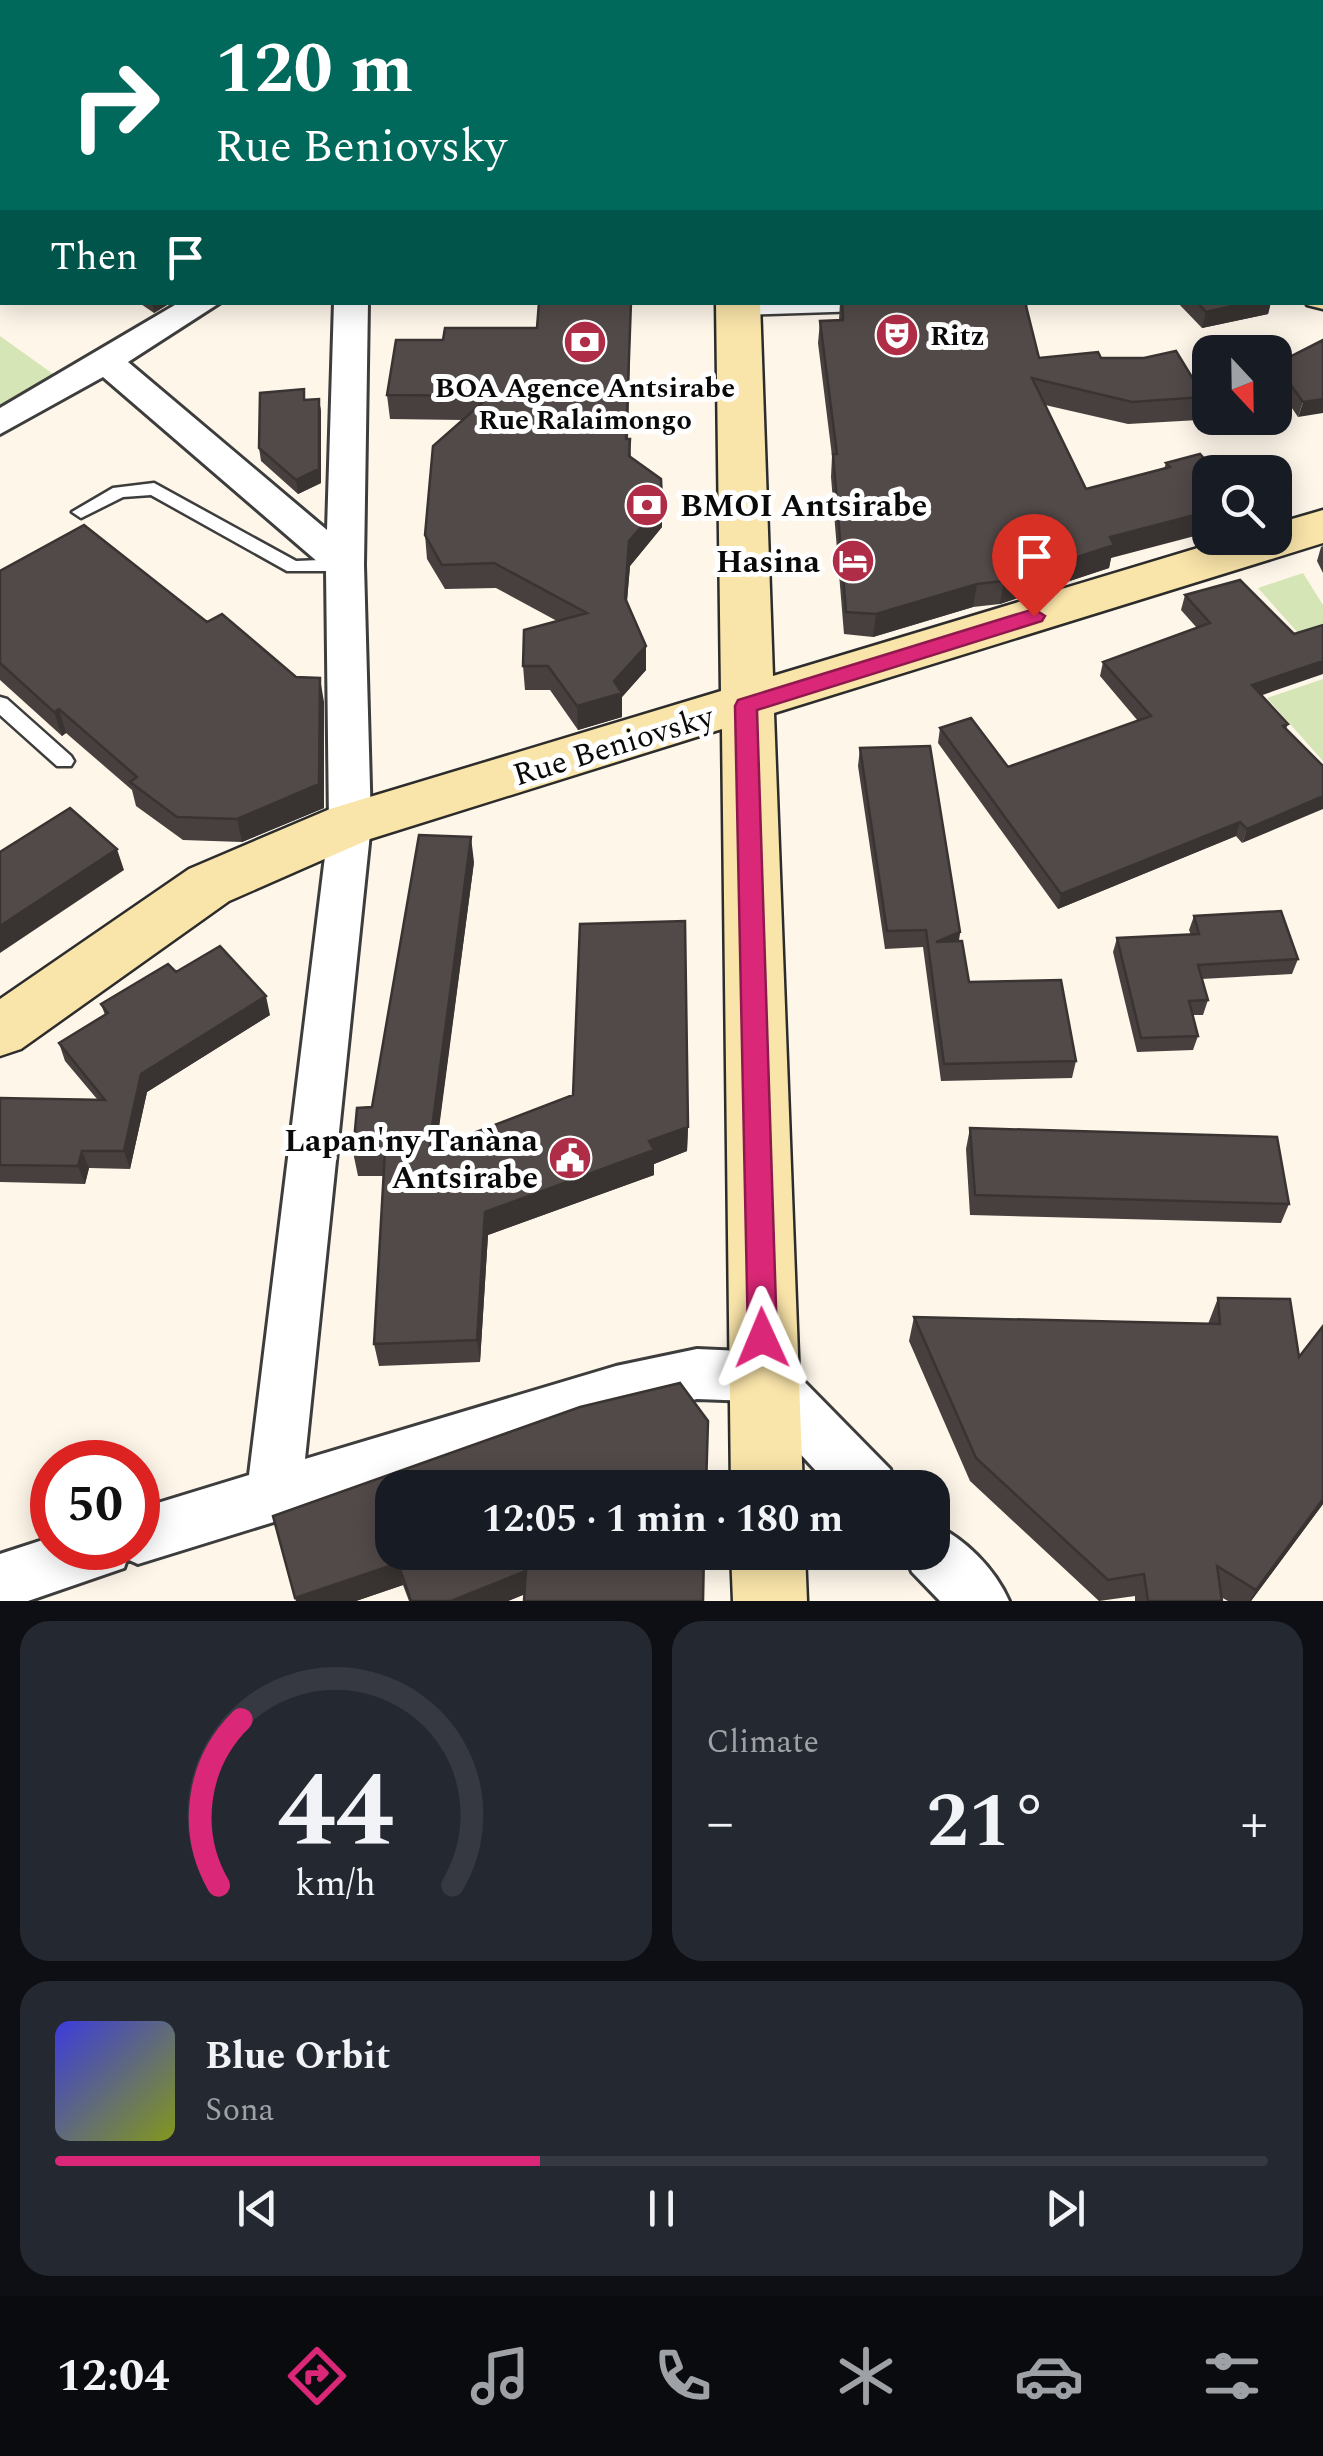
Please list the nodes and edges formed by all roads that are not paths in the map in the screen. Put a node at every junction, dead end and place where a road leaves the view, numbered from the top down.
1 (200, 305) edge
2 (351, 305) edge
3 (876, 305) edge
4 (738, 306) edge
5 (107, 362) junction
6 (0, 423) edge
7 (81, 512) dead end
8 (1323, 526) edge
9 (346, 565) junction
10 (0, 704) edge
11 (746, 706) junction
12 (64, 761) dead end
13 (350, 824) junction
14 (0, 1031) edge
15 (764, 1377) junction
16 (767, 1470) edge
17 (853, 1470) edge
18 (274, 1494) junction
19 (160, 1529) edge
20 (37, 1570) edge
21 (769, 1570) edge
22 (950, 1570) edge
23 (0, 1582) edge
24 (770, 1601) edge
25 (980, 1601) edge

1 - 5 street
2 - 9 street
3 - 4 lane
4 - 11 main road
5 - 6 street
5 - 9 street
7 - 9 lane
8 - 11 main road, Rue Beniovsky
9 - 13 street
10 - 12 lane
11 - 13 main road, Rue Beniovsky
11 - 15 main road
13 - 14 main road, Rue Beniovsky
13 - 18 street
15 - 16 main road
15 - 17 street
15 - 18 street
18 - 19 street
20 - 23 street
21 - 24 main road
22 - 25 street

